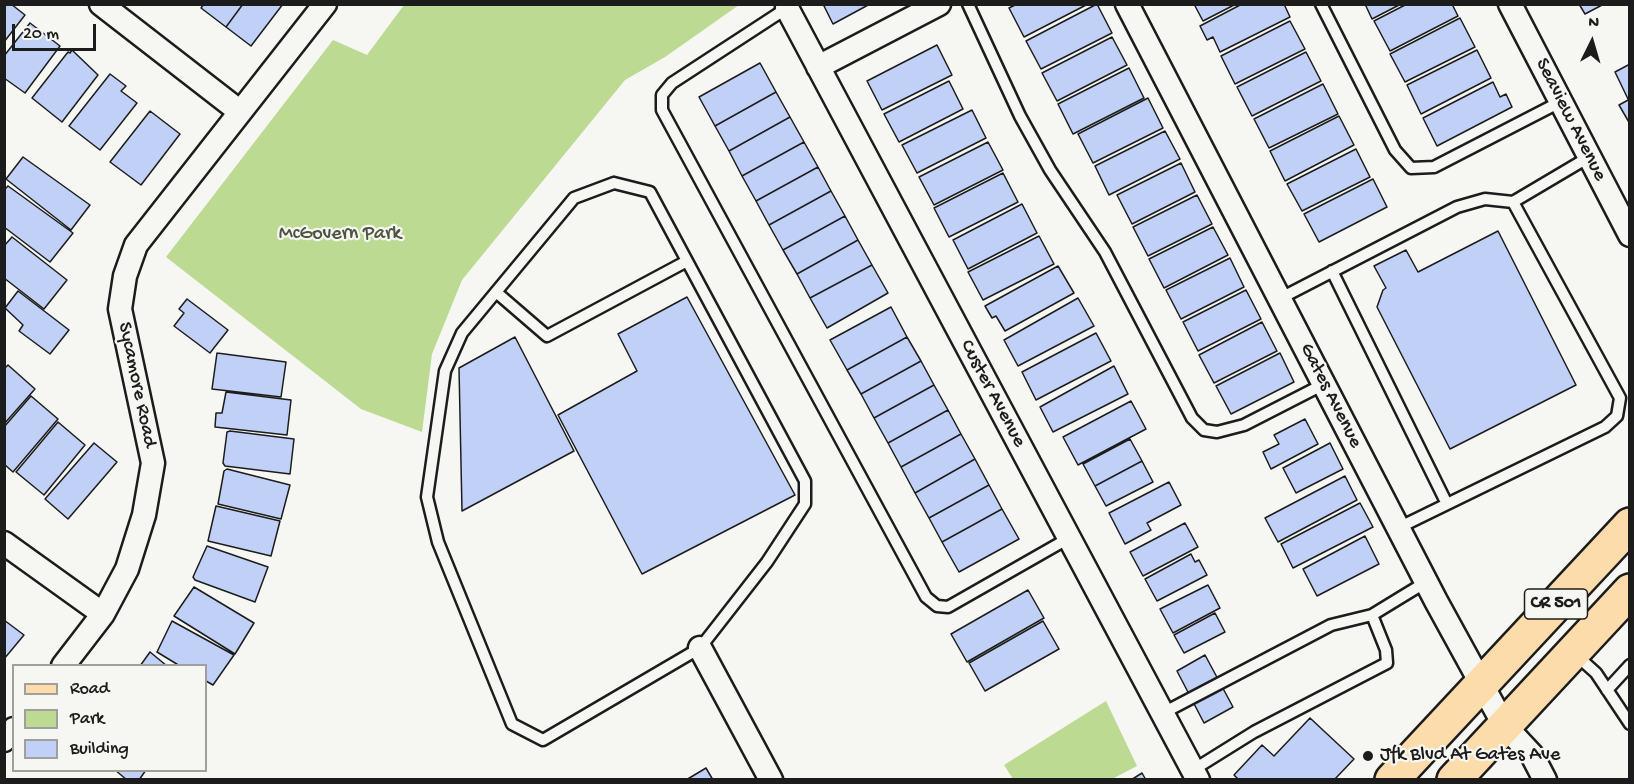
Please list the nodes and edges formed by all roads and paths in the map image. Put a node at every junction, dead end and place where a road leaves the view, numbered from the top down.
1 (101, 4) edge
2 (325, 4) edge
3 (939, 4) edge
4 (968, 4) edge
5 (1127, 4) edge
6 (1321, 4) edge
7 (1510, 4) edge
8 (787, 8) joint
9 (818, 67) junction
10 (1560, 102) junction
11 (239, 111) junction
12 (1589, 157) junction
13 (1513, 202) junction
14 (1629, 235) edge
15 (687, 261) junction
16 (1332, 271) junction
17 (496, 292) junction
18 (1279, 299) junction
19 (1324, 384) junction
20 (1447, 504) junction
21 (1629, 525) edge
22 (1398, 528) junction
23 (1069, 538) junction
24 (4, 543) edge
25 (1426, 582) junction
26 (1629, 591) edge
27 (103, 614) junction
28 (1372, 615) junction
29 (700, 648) junction
30 (1572, 652) junction
31 (65, 664) edge
32 (1629, 665) edge
33 (1483, 684) junction
34 (1607, 690) junction
35 (1163, 713) junction
36 (1628, 716) edge
37 (1504, 725) junction
38 (1195, 775) edge
39 (771, 780) edge
40 (1392, 780) edge
41 (1454, 780) edge
42 (1545, 780) edge

1 - 11 street
2 - 11 street, Sycamore Road
3 - 9 street
4 - 19 lane
5 - 18 street, Gates Avenue
6 - 10 lane
7 - 10 street, Seaview Avenue
8 - 9 street, Custer Avenue
8 - 23 lane
9 - 23 street, Custer Avenue
10 - 12 street, Seaview Avenue
11 - 27 street, Sycamore Road
12 - 13 lane
12 - 14 street, Seaview Avenue
13 - 16 lane
13 - 20 lane
15 - 17 lane
15 - 17 lane
15 - 29 lane
16 - 18 lane
16 - 20 lane
17 - 29 lane
18 - 19 street, Gates Avenue
19 - 22 street, Gates Avenue
20 - 22 lane
21 - 33 main road, CR 501
22 - 25 street, Gates Avenue
23 - 35 street, Custer Avenue
24 - 27 street
25 - 28 lane
25 - 33 street, Gates Avenue
26 - 30 main road, CR 501
27 - 31 street, Sycamore Road
28 - 35 lane
28 - 38 lane
29 - 39 street
30 - 34 lane
30 - 37 main road, CR 501
32 - 34 lane
33 - 37 street, Gates Avenue
33 - 40 main road, CR 501
34 - 36 lane
35 - 38 street, Custer Avenue
37 - 41 main road, CR 501
37 - 42 street, Gates Avenue

